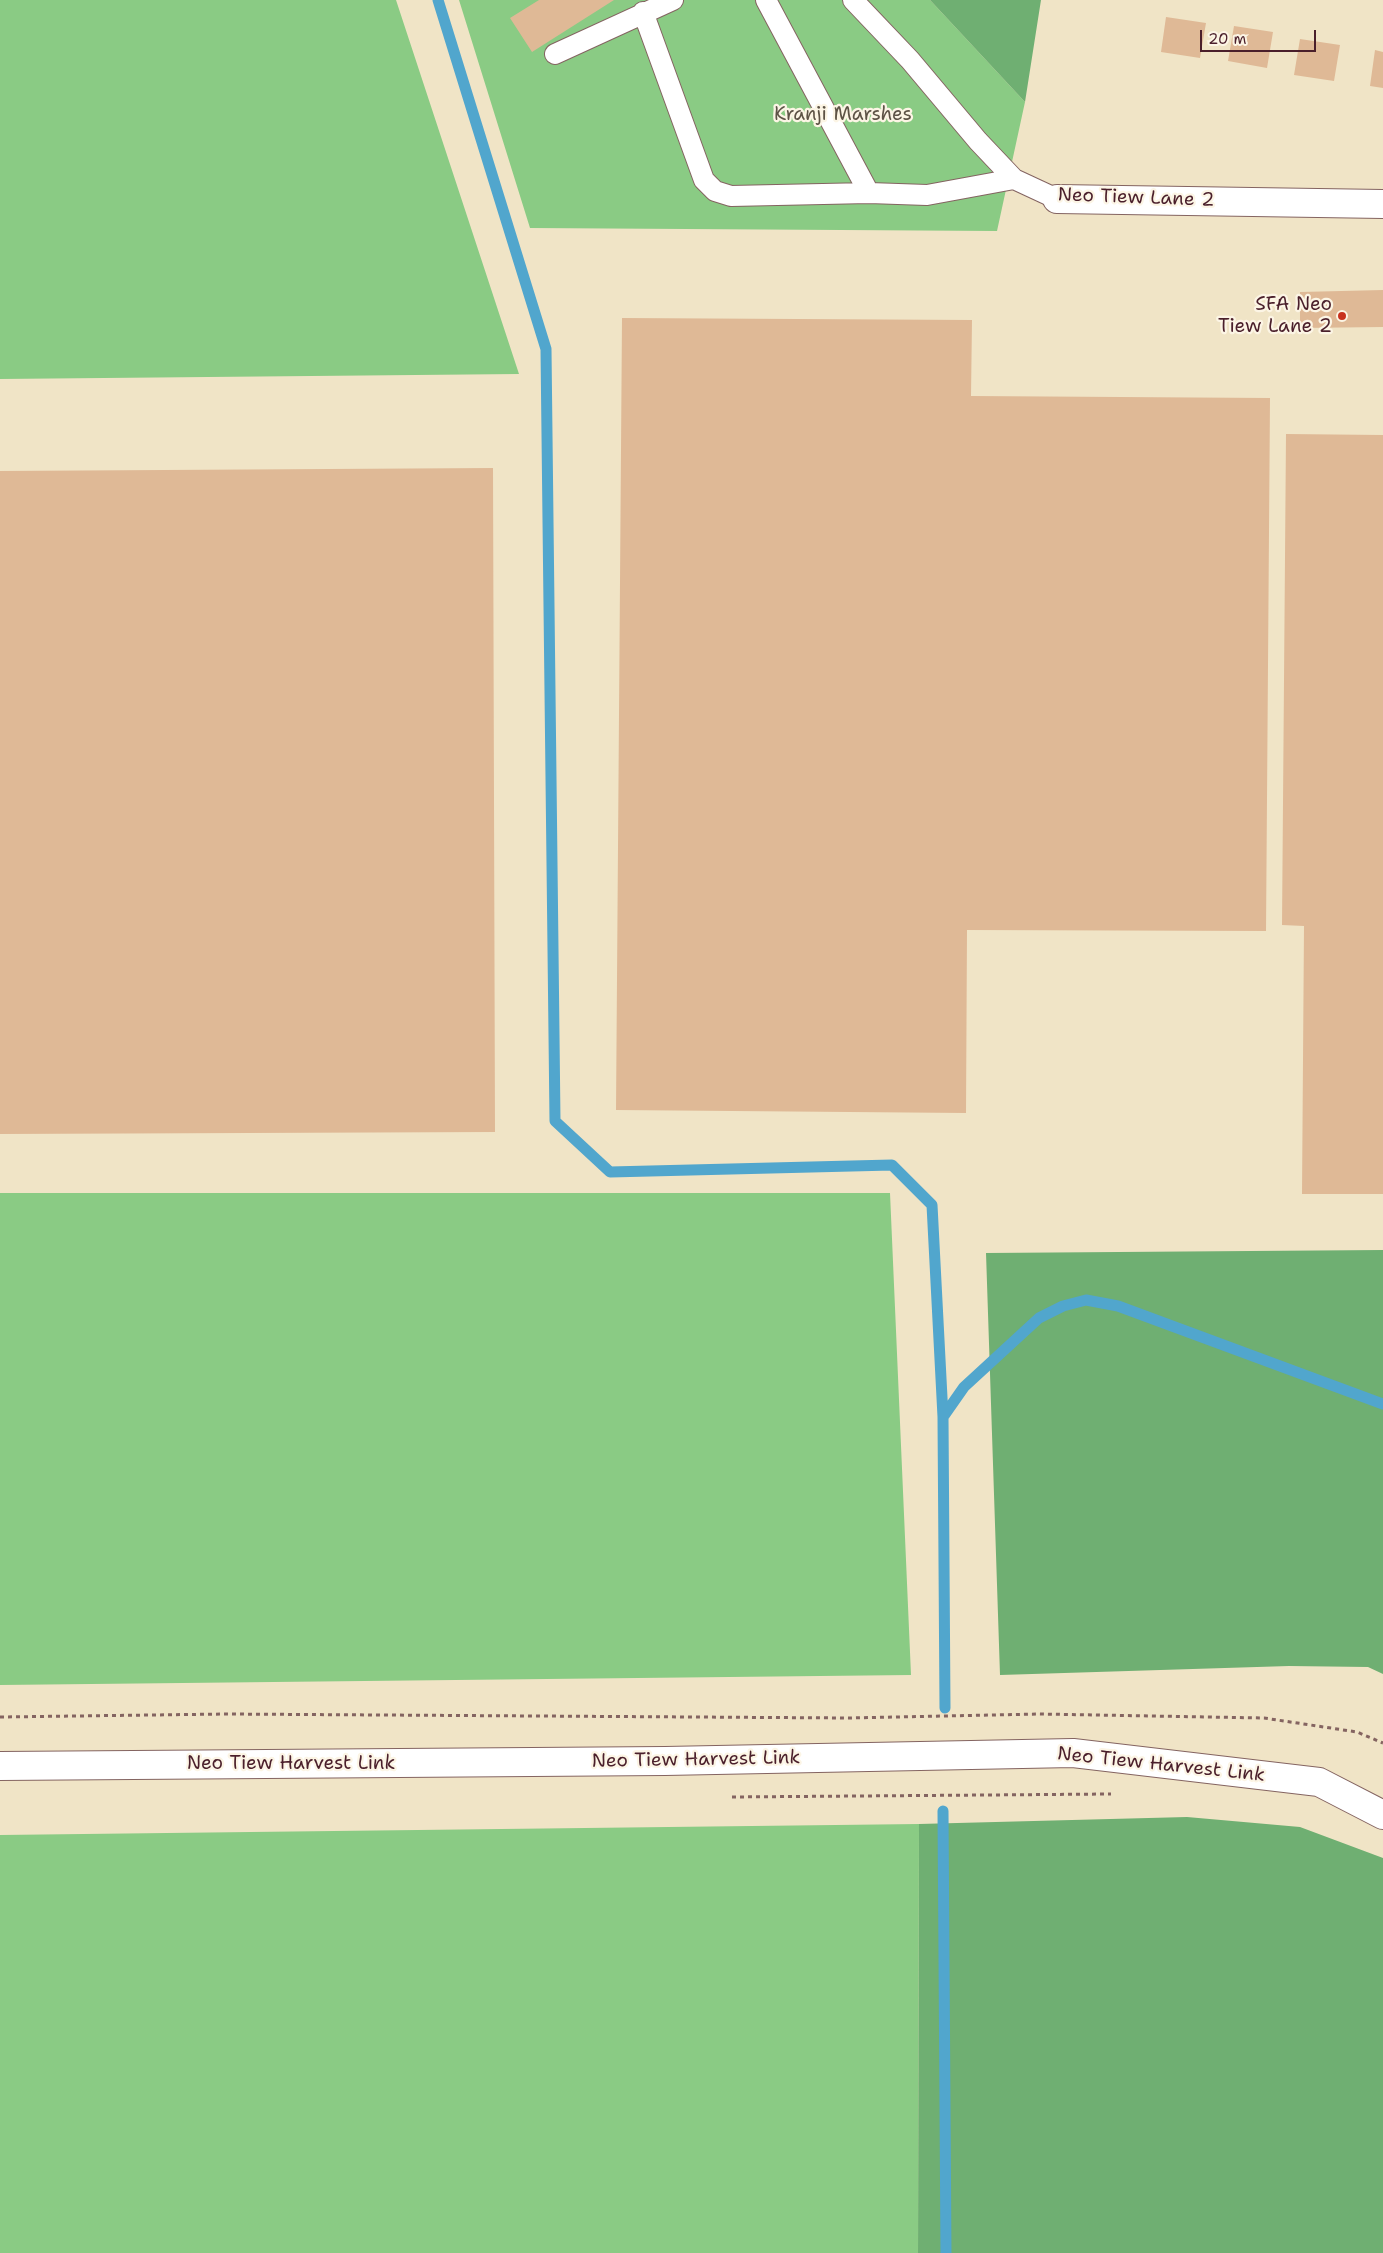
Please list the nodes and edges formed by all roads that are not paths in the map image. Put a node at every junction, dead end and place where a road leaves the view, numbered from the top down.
1 (673, 0) edge
2 (766, 0) edge
3 (853, 0) edge
4 (643, 12) junction
5 (555, 54) dead end
6 (1014, 179) junction
7 (869, 193) junction
8 (1058, 199) joint
9 (1383, 204) edge
10 (0, 1766) edge
11 (1383, 1814) edge

1 - 4 lane
2 - 7 lane
3 - 6 lane, Neo Tiew Lane 2
4 - 5 lane
4 - 7 lane
6 - 7 lane
6 - 8 lane, Neo Tiew Lane 2
8 - 9 street, Neo Tiew Lane 2
10 - 11 street, Neo Tiew Harvest Link

